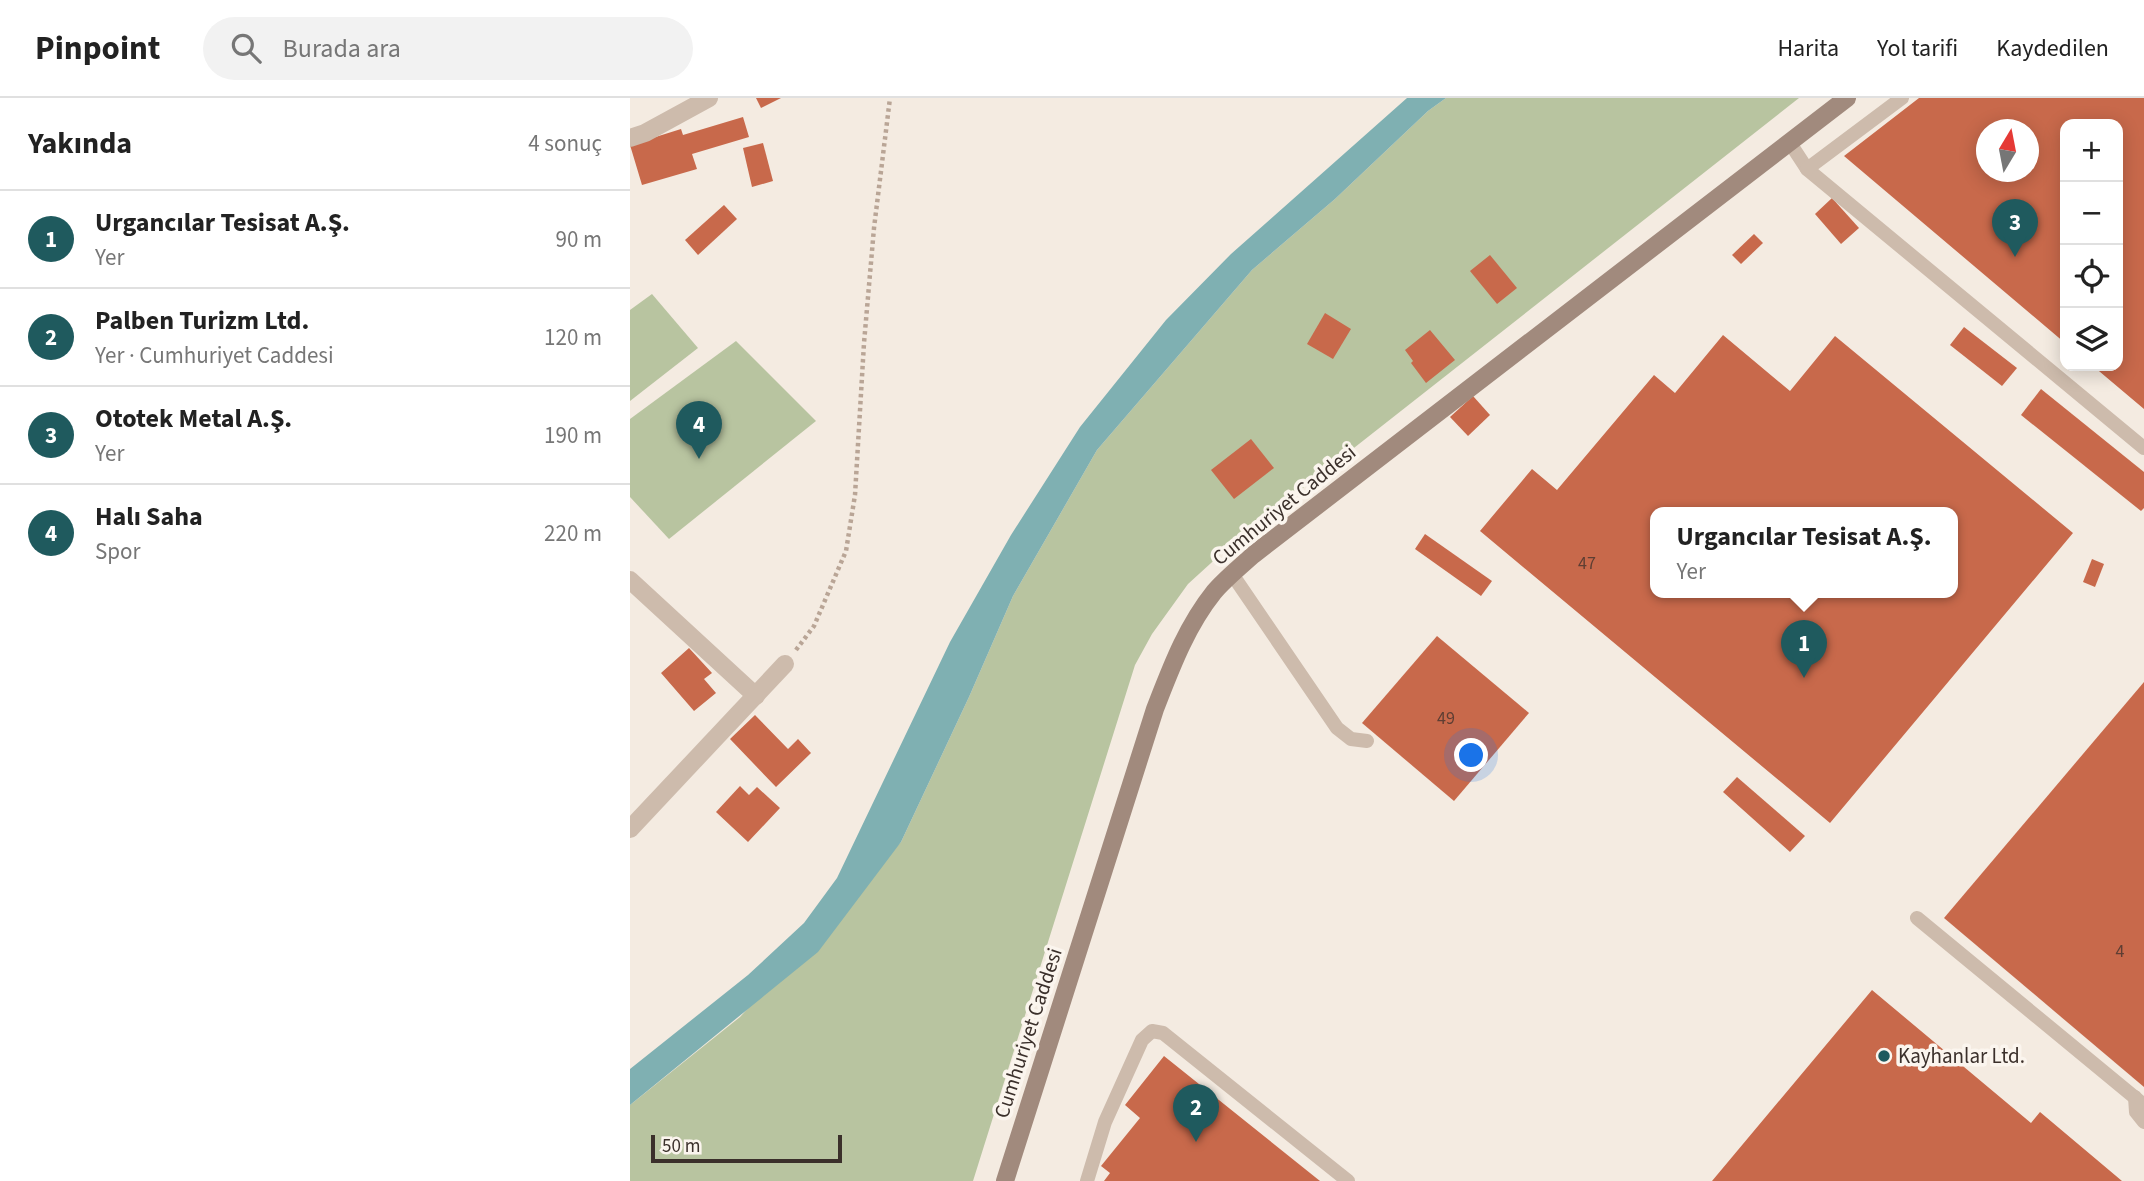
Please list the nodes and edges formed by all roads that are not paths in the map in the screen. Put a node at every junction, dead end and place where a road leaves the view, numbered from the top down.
1 (709, 98) edge
2 (1847, 98) edge
3 (1902, 98) edge
4 (630, 138) edge
5 (1790, 143) junction
6 (1807, 169) junction
7 (2144, 448) edge
8 (1232, 575) junction
9 (630, 580) edge
10 (785, 664) road end
11 (756, 696) junction
12 (1367, 740) dead end
13 (630, 829) edge
14 (1917, 918) dead end
15 (2139, 1101) edge
16 (2144, 1122) edge
17 (1005, 1181) edge
18 (1087, 1181) edge
19 (1348, 1181) edge

1 - 4 street
2 - 5 street, Cumhuriyet Caddesi
3 - 6 lane
5 - 6 lane
5 - 8 street, Cumhuriyet Caddesi
6 - 7 lane
8 - 12 lane
8 - 17 street, Cumhuriyet Caddesi
9 - 11 street
10 - 11 street
11 - 13 street
14 - 15 lane
15 - 16 lane
18 - 19 lane

